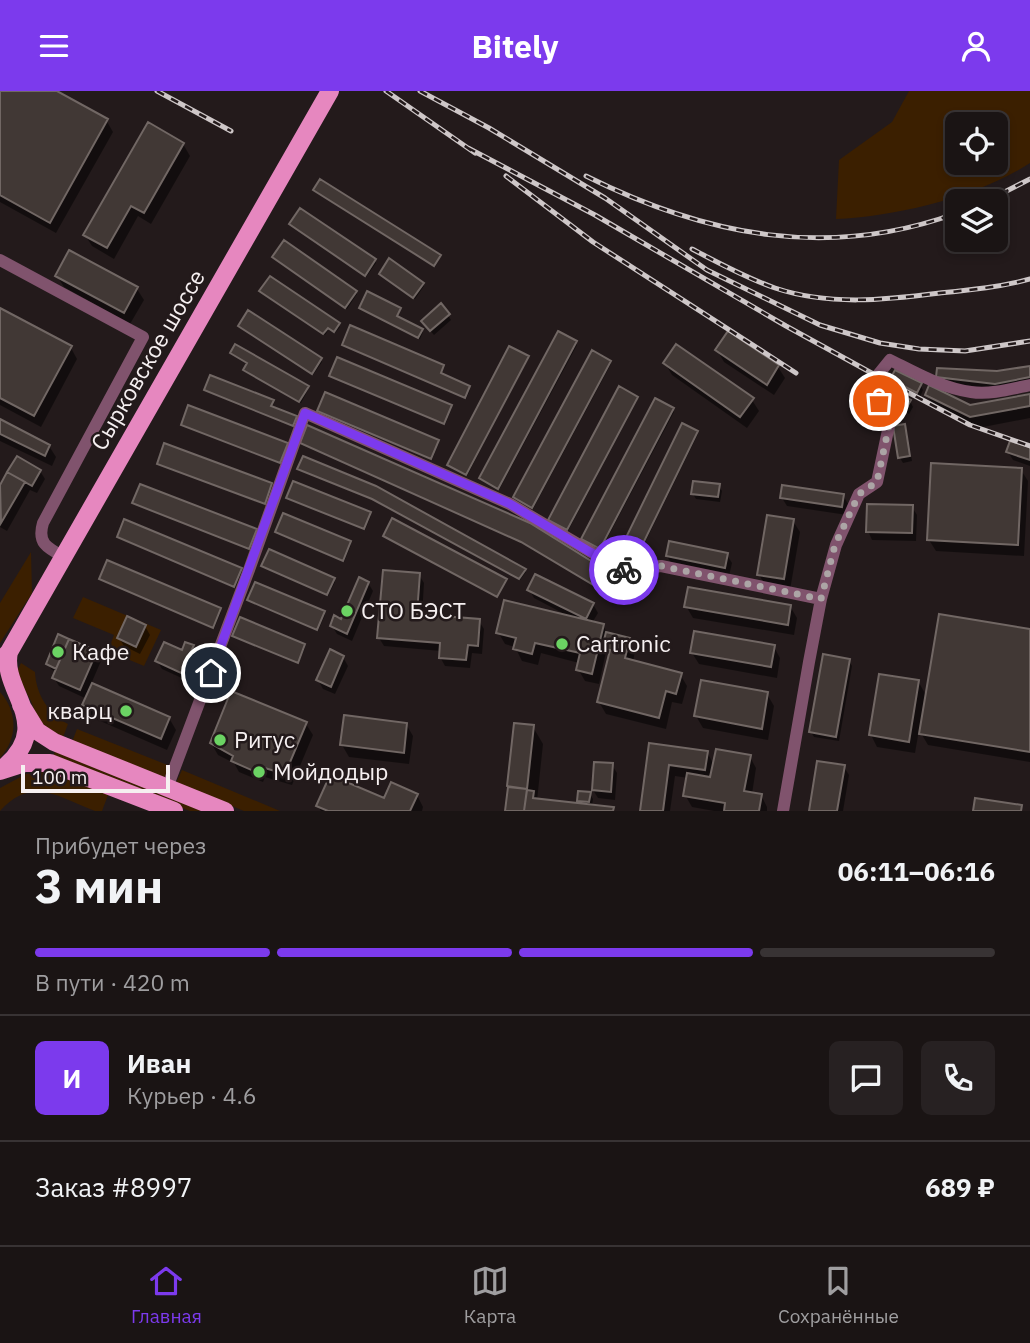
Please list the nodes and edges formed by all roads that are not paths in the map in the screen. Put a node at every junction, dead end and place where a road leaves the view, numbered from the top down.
1 (330, 91) edge
2 (0, 260) edge
3 (1030, 385) edge
4 (64, 557) junction
5 (821, 599) junction
6 (5, 657) edge
7 (0, 679) edge
8 (18, 700) junction
9 (0, 771) edge
10 (167, 788) junction
11 (174, 811) edge
12 (225, 811) edge
13 (783, 811) edge

1 - 4 main road, Сырковское шоссе
2 - 4 street
3 - 5 street
4 - 6 main road, Сырковское шоссе
5 - 10 street
5 - 13 street
6 - 8 main road
7 - 8 main road
8 - 9 main road
8 - 10 main road
9 - 11 main road
10 - 12 main road

